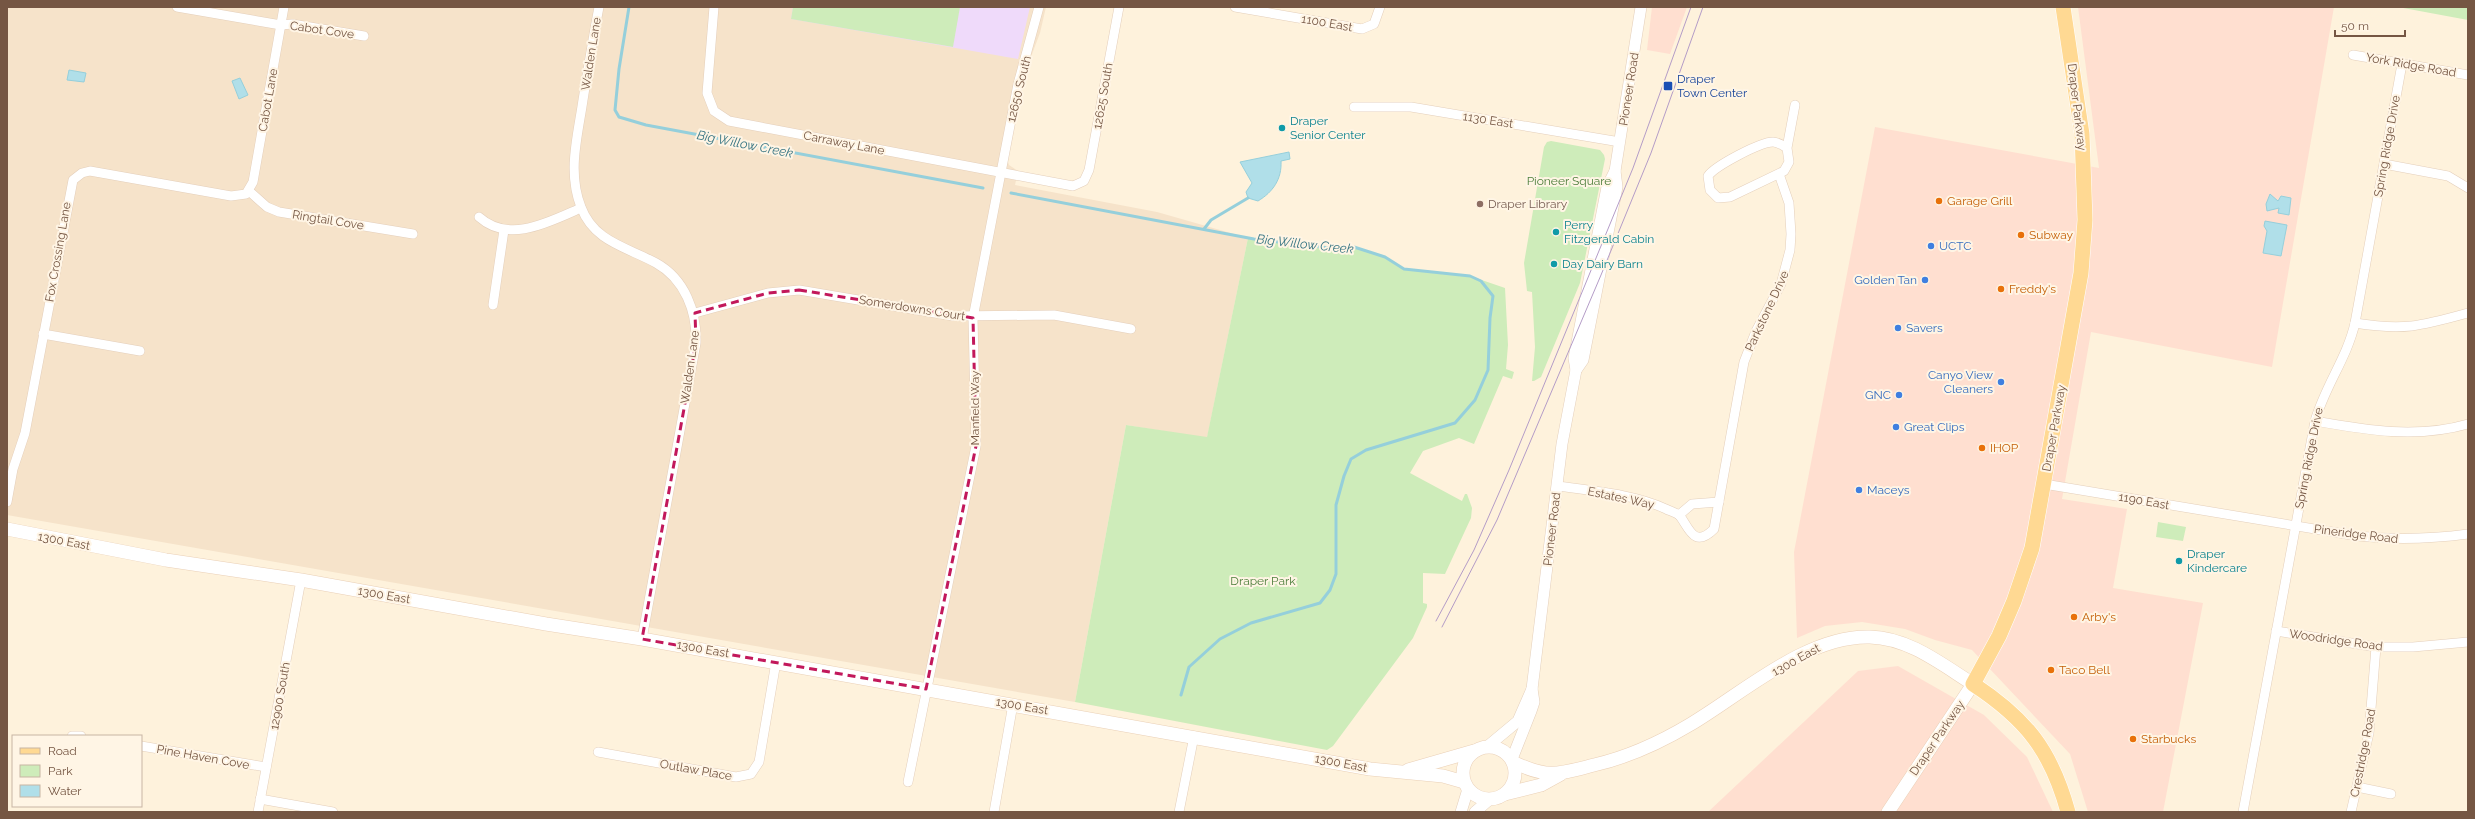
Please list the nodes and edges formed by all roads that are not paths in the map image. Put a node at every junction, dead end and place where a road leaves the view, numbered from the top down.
1 (177, 7) edge
2 (284, 7) edge
3 (599, 7) edge
4 (714, 7) edge
5 (1039, 7) edge
6 (1118, 7) edge
7 (1235, 7) edge
8 (1380, 7) edge
9 (1641, 7) edge
10 (2064, 7) edge
11 (1249, 8) edge
12 (281, 25) junction
13 (364, 36) dead end
14 (2353, 55) dead end
15 (2402, 64) junction
16 (2468, 75) edge
17 (1795, 105) dead end
18 (1354, 107) dead end
19 (1620, 142) junction
20 (1787, 148) junction
21 (2384, 164) junction
22 (1000, 172) junction
23 (1779, 174) junction
24 (1081, 183) joint
25 (2468, 188) edge
26 (249, 191) junction
27 (581, 208) junction
28 (479, 217) dead end
29 (504, 230) junction
30 (413, 234) dead end
31 (493, 305) dead end
32 (695, 313) junction
33 (2468, 313) edge
34 (973, 318) junction
35 (2355, 323) junction
36 (1131, 330) dead end
37 (44, 334) junction
38 (140, 351) dead end
39 (2315, 420) junction
40 (2468, 424) edge
41 (2044, 484) junction
42 (1558, 486) junction
43 (7, 502) edge
44 (1719, 502) junction
45 (1679, 515) junction
46 (2244, 517) joint
47 (2296, 526) junction
48 (7, 529) edge
49 (2468, 534) edge
50 (301, 580) junction
51 (2276, 631) junction
52 (642, 639) junction
53 (2468, 642) edge
54 (2376, 647) junction
55 (776, 662) junction
56 (1973, 684) junction
57 (926, 689) junction
58 (1532, 690) junction
59 (1013, 704) junction
60 (1194, 736) junction
61 (142, 746) edge
62 (1488, 746) junction
63 (1474, 751) junction
64 (598, 752) dead end
65 (1512, 760) junction
66 (266, 767) junction
67 (1398, 773) junction
68 (1561, 774) junction
69 (908, 782) dead end
70 (1466, 785) junction
71 (2357, 787) junction
72 (1505, 794) junction
73 (2391, 794) dead end
74 (260, 799) junction
75 (1490, 799) junction
76 (258, 812) edge
77 (333, 812) edge
78 (994, 812) edge
79 (1179, 812) edge
80 (1461, 812) edge
81 (1475, 812) edge
82 (1888, 812) edge
83 (2068, 812) edge
84 (2243, 812) edge
85 (2351, 812) edge

1 - 12 street, Cabot Cove
2 - 12 street, Cabot Lane
3 - 27 street, Walden Lane
4 - 22 street, Carraway Lane
5 - 22 street, 12650 South
6 - 24 street, 12625 South
7 - 11 street, 1100 East
8 - 11 street, 1100 East
9 - 19 street, Pioneer Road
10 - 41 main road, Draper Parkway
12 - 13 street, Cabot Cove
12 - 26 street, Cabot Lane
14 - 15 street, York Ridge Road
15 - 16 street, York Ridge Road
15 - 21 street, Spring Ridge Drive
17 - 20 street
18 - 19 street, 1130 East
19 - 42 street, Pioneer Road
20 - 23 street
20 - 23 street
21 - 25 street
21 - 35 street, Spring Ridge Drive
22 - 24 street, Carraway Lane
22 - 34 street, Manfield Way
23 - 44 street, Parkstone Drive
26 - 30 street, Ringtail Cove
26 - 37 street, Fox Crossing Lane
27 - 29 street
27 - 32 street, Walden Lane
28 - 29 street
29 - 31 street
32 - 34 street, Somerdowns Court
32 - 52 street, Walden Lane
33 - 35 street
34 - 36 street, Somerdowns Court
34 - 57 street, Manfield Way
35 - 39 street, Spring Ridge Drive
37 - 38 street
37 - 43 street, Fox Crossing Lane
39 - 40 street
39 - 47 street, Spring Ridge Drive
41 - 46 street, 1190 East
41 - 56 main road, Draper Parkway
42 - 45 street, Estates Way
42 - 58 street, Pioneer Road
44 - 45 street
44 - 45 street
46 - 47 street, Pineridge Road
47 - 49 street, Pineridge Road
47 - 51 street, Spring Ridge Drive
48 - 50 main road, 1300 East
50 - 52 main road, 1300 East
50 - 66 street, 12900 South
51 - 54 street, Woodridge Road
51 - 84 street, Spring Ridge Drive
52 - 55 main road, 1300 East
53 - 54 street, Woodridge Road
54 - 71 street, Crestridge Road
55 - 57 main road, 1300 East
55 - 64 street, Outlaw Place
56 - 68 main road, 1300 East
56 - 82 main road, Draper Parkway
56 - 83 main road, 1300 East
57 - 59 main road, 1300 East
57 - 69 street, Manfield Way
58 - 62 street, Pioneer Road
58 - 65 street, Pioneer Road
59 - 60 main road, 1300 East
59 - 78 street
60 - 67 main road, 1300 East
60 - 79 street
61 - 66 street, Pine Haven Cove
62 - 63 main road
62 - 65 main road
63 - 67 main road, 1300 East
63 - 70 main road
65 - 68 main road, 1300 East
65 - 72 main road
66 - 74 street, 12900 South
67 - 70 main road, 1300 East
68 - 72 main road, 1300 East
70 - 75 main road
70 - 80 street
71 - 73 street
71 - 85 street, Crestridge Road
72 - 75 main road
74 - 76 street, 12900 South
74 - 77 street
75 - 81 street

